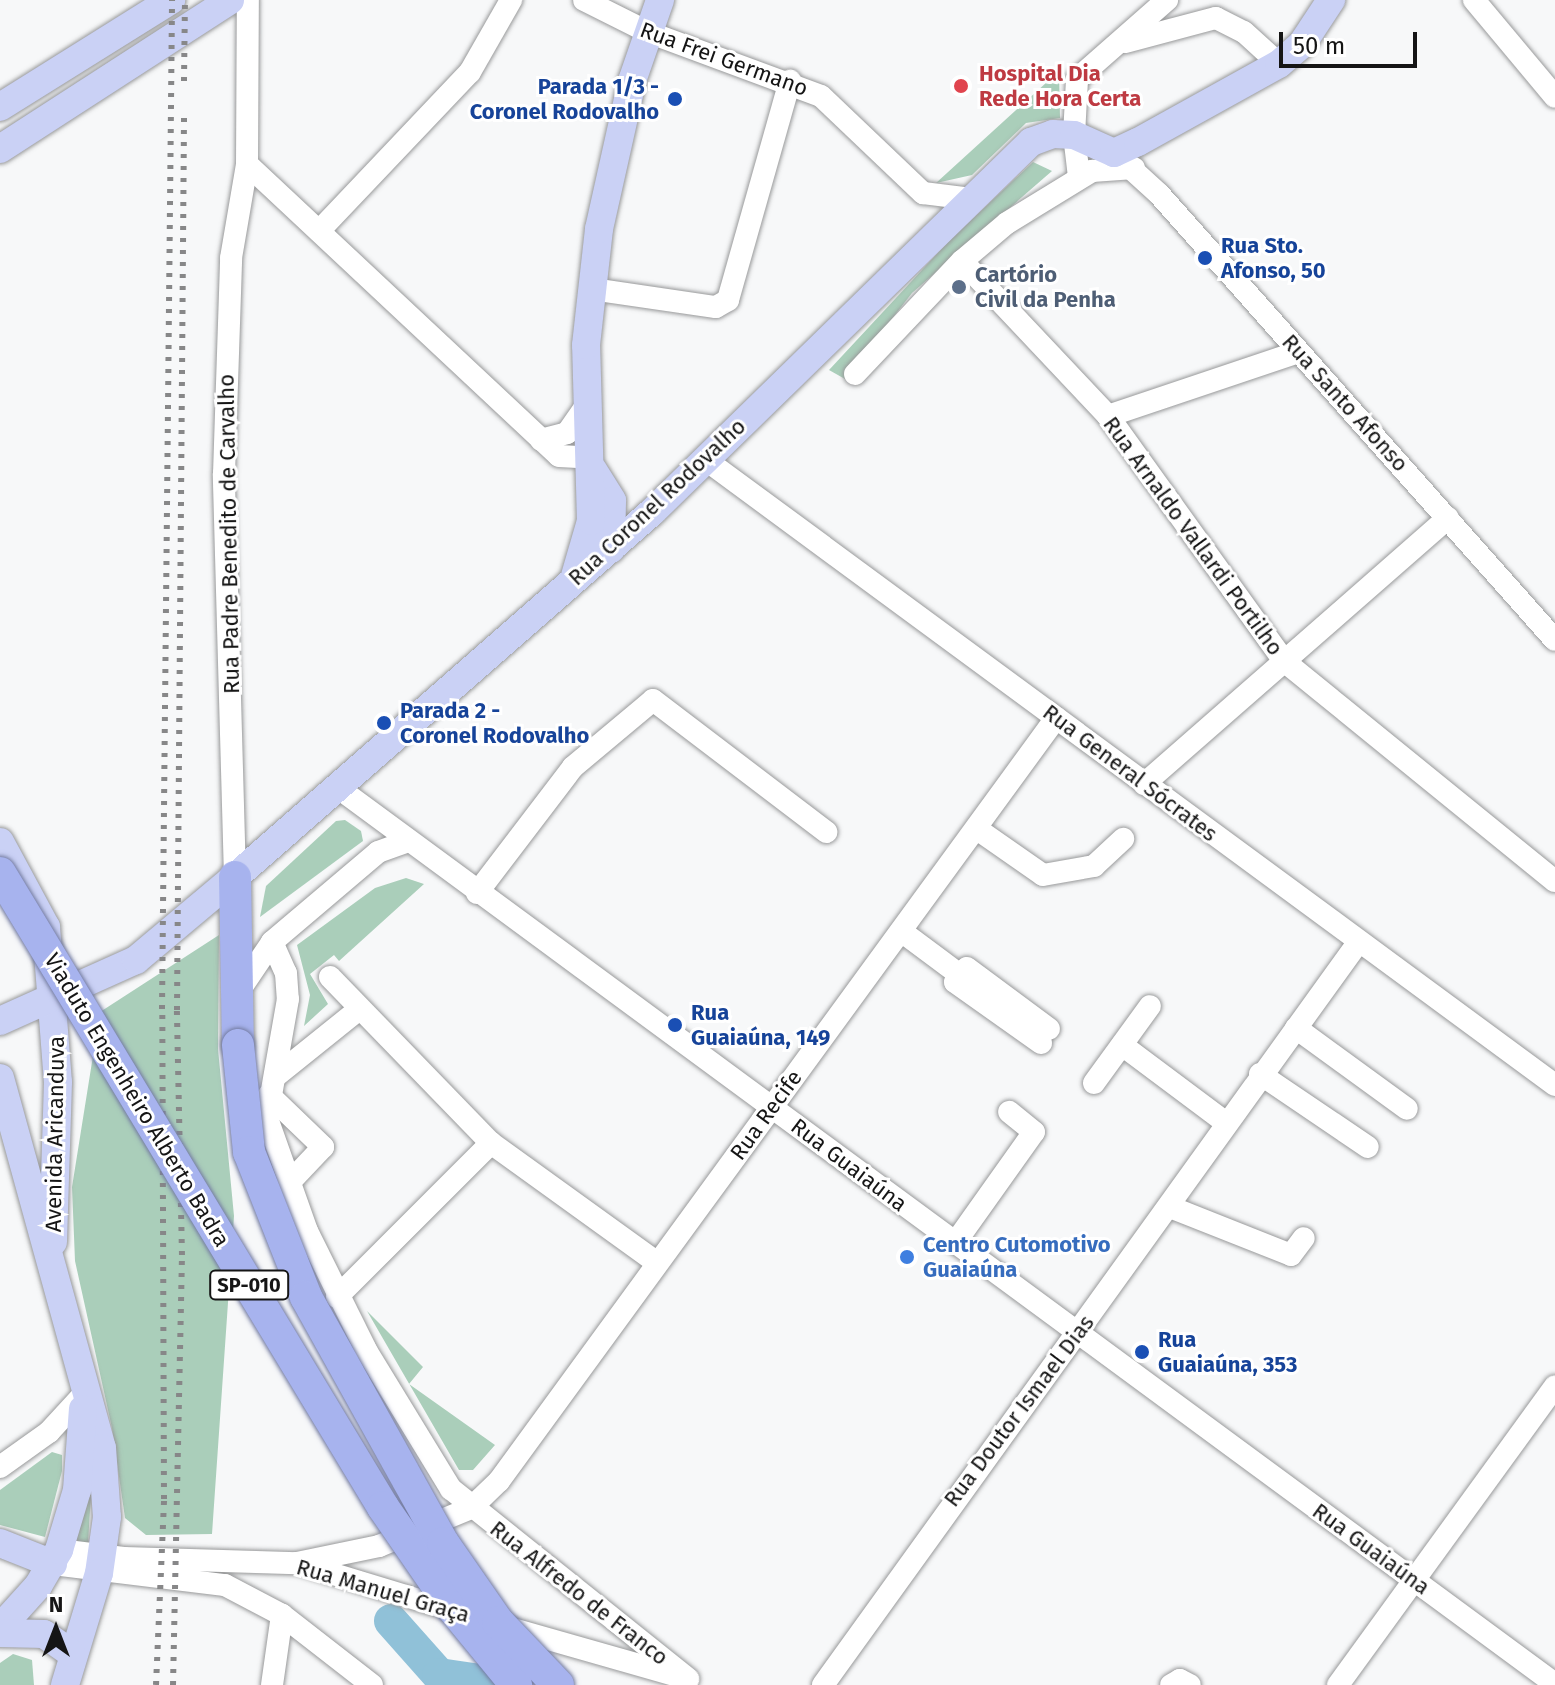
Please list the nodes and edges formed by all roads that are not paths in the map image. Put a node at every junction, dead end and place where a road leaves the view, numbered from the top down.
1 (171, 0) edge
2 (230, 0) edge
3 (248, 0) edge
4 (511, 0) edge
5 (584, 0) edge
6 (660, 0) edge
7 (1167, 0) edge
8 (1331, 0) edge
9 (1474, 0) edge
10 (648, 32) junction
11 (1118, 44) junction
12 (1279, 64) junction
13 (790, 81) junction
14 (1555, 97) edge
15 (0, 107) edge
16 (1074, 135) junction
17 (0, 149) edge
18 (1129, 154) junction
19 (247, 164) junction
20 (1079, 177) junction
21 (972, 199) junction
22 (319, 231) junction
23 (962, 261) junction
24 (592, 289) junction
25 (1298, 352) junction
26 (855, 374) dead end
27 (587, 404) junction
28 (1108, 416) junction
29 (541, 440) junction
30 (706, 460) junction
31 (593, 464) junction
32 (1448, 518) junction
33 (611, 549) junction
34 (573, 580) junction
35 (1555, 640) edge
36 (1284, 661) junction
37 (1056, 718) junction
38 (1144, 784) junction
39 (337, 787) junction
40 (389, 827) junction
41 (977, 829) junction
42 (826, 832) dead end
43 (1123, 839) dead end
44 (408, 841) junction
45 (0, 842) edge
46 (378, 852) junction
47 (1527, 856) junction
48 (1555, 862) edge
49 (0, 873) edge
50 (235, 877) junction
51 (1555, 881) edge
52 (477, 893) junction
53 (0, 911) edge
54 (901, 931) junction
55 (272, 942) junction
56 (1357, 944) junction
57 (330, 977) dead end
58 (239, 991) junction
59 (44, 1003) junction
60 (1150, 1006) dead end
61 (0, 1007) edge
62 (358, 1010) junction
63 (0, 1021) edge
64 (1296, 1028) junction
65 (1045, 1036) dead end
66 (1122, 1045) junction
67 (1260, 1074) junction
68 (1094, 1083) dead end
69 (1555, 1085) edge
70 (272, 1086) junction
71 (4, 1092) edge
72 (772, 1107) junction
73 (1407, 1109) dead end
74 (1009, 1112) dead end
75 (58, 1122) junction
76 (1225, 1122) junction
77 (491, 1143) junction
78 (1368, 1147) dead end
79 (288, 1184) junction
80 (1170, 1207) junction
81 (1304, 1238) dead end
82 (955, 1243) junction
83 (656, 1262) junction
84 (55, 1271) junction
85 (337, 1297) junction
86 (1077, 1331) junction
87 (83, 1384) junction
88 (1555, 1386) edge
89 (0, 1467) edge
90 (471, 1508) junction
91 (0, 1543) edge
92 (56, 1557) junction
93 (297, 1563) junction
94 (100, 1565) junction
95 (1413, 1580) junction
96 (282, 1615) junction
97 (0, 1630) edge
98 (71, 1653) junction
99 (693, 1682) edge
100 (1555, 1684) edge
101 (65, 1685) edge
102 (272, 1685) edge
103 (372, 1685) edge
104 (489, 1685) edge
105 (516, 1685) edge
106 (558, 1685) edge
107 (823, 1685) edge
108 (1171, 1685) edge
109 (1190, 1685) edge
110 (1338, 1685) edge

1 - 15 main road
2 - 17 main road
3 - 19 street, Rua Padre Benedito de Carvalho
4 - 22 street
5 - 10 street, Rua Frei Germano
6 - 10 main road
7 - 11 street
8 - 12 main road
9 - 14 street
10 - 13 street, Rua Frei Germano
10 - 24 main road
11 - 12 street
11 - 16 street
12 - 18 main road
13 - 21 street, Rua Frei Germano
13 - 24 street
16 - 18 main road
16 - 20 street
16 - 21 main road, Rua Coronel Rodovalho
18 - 20 street
18 - 25 street, Rua Santo Afonso
19 - 22 street
19 - 50 street, Rua Padre Benedito de Carvalho
20 - 23 street
21 - 30 main road, Rua Coronel Rodovalho
22 - 29 street
23 - 26 street
23 - 28 street, Rua Arnaldo Vallardi Portilho
24 - 27 main road
25 - 28 street
25 - 32 street, Rua Santo Afonso
27 - 29 street
27 - 31 main road
28 - 36 street, Rua Arnaldo Vallardi Portilho
29 - 31 street
30 - 33 main road, Rua Coronel Rodovalho
30 - 37 street, Rua General Sócrates
31 - 33 main road
31 - 34 main road
32 - 35 street, Rua Santo Afonso
32 - 36 street
33 - 34 main road, Rua Coronel Rodovalho
34 - 39 main road, Rua Coronel Rodovalho
36 - 38 street
36 - 47 street, Rua Arnaldo Vallardi Portilho
37 - 38 street, Rua General Sócrates
37 - 41 street, Rua Recife
38 - 56 street, Rua General Sócrates
39 - 40 street, Rua Guaiaúna
39 - 50 main road, Rua Coronel Rodovalho
40 - 44 street, Rua Guaiaúna
40 - 46 street
41 - 43 street
41 - 54 street, Rua Recife
42 - 52 street
44 - 46 street
44 - 52 street, Rua Guaiaúna
45 - 59 main road, Avenida Aricanduva
46 - 55 street
47 - 48 street
47 - 51 street, Rua Arnaldo Vallardi Portilho
49 - 105 highway, Viaduto Engenheiro Alberto Badra / SP-010, bridge
50 - 58 highway
50 - 59 main road, Rua Coronel Rodovalho
52 - 72 street, Rua Guaiaúna
53 - 104 highway, Viaduto Engenheiro Alberto Badra / SP-010
54 - 65 street
54 - 72 street, Rua Recife
55 - 58 street
55 - 70 street, Rua Alfredo de Franco
56 - 64 street, Rua Doutor Ismael Dias
56 - 69 street, Rua General Sócrates
57 - 62 street
58 - 106 highway, bridge
59 - 61 street
59 - 63 main road, Rua Coronel Rodovalho
59 - 75 main road, Avenida Aricanduva
60 - 66 street
62 - 70 street
62 - 77 street
64 - 67 street, Rua Doutor Ismael Dias
64 - 73 street
66 - 68 street
66 - 76 street
67 - 76 street, Rua Doutor Ismael Dias
67 - 78 street
70 - 79 street, Rua Alfredo de Franco
70 - 79 street
71 - 75 main road
71 - 84 main road, Avenida Aricanduva
72 - 82 street, Rua Guaiaúna
72 - 83 street, Rua Recife
74 - 82 street
75 - 84 main road, Avenida Aricanduva
76 - 80 street, Rua Doutor Ismael Dias
77 - 83 street
77 - 85 street
79 - 85 street, Rua Alfredo de Franco
80 - 81 street
80 - 86 street, Rua Doutor Ismael Dias
82 - 86 street, Rua Guaiaúna
83 - 90 street, Rua Recife
84 - 87 main road, Avenida Aricanduva
85 - 90 street, Rua Alfredo de Franco
86 - 95 street, Rua Guaiaúna
86 - 107 street, Rua Doutor Ismael Dias
87 - 89 street
87 - 92 main road, Avenida Aricanduva
87 - 94 main road, Avenida Aricanduva
88 - 95 street
90 - 93 street
90 - 99 street, Rua Alfredo de Franco
91 - 92 main road
92 - 94 street, Rua Manuel Graça
92 - 97 main road
93 - 94 street, Rua Manuel Graça
93 - 99 street, Rua Manuel Graça
94 - 96 street
94 - 98 main road, Avenida Aricanduva
95 - 100 street, Rua Guaiaúna
95 - 110 street
96 - 102 street
96 - 103 street
97 - 98 main road
98 - 101 main road, Avenida Aricanduva
108 - 109 street

